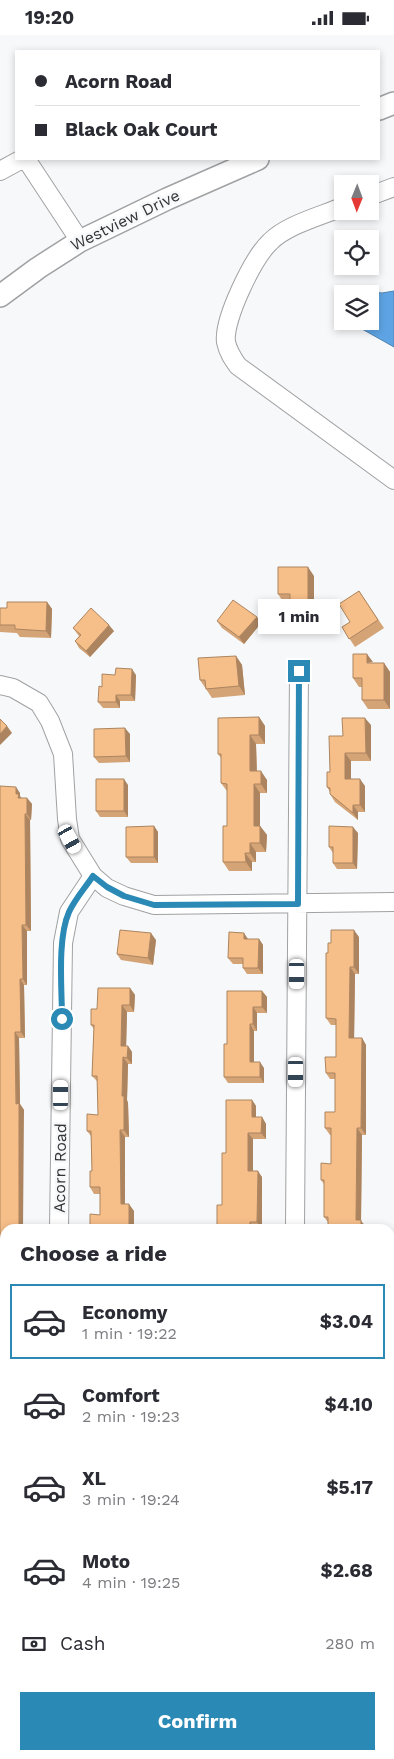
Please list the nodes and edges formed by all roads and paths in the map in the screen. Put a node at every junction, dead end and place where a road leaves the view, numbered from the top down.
1 (394, 103) edge
2 (380, 109) edge
3 (22, 160) edge
4 (25, 160) edge
5 (256, 160) edge
6 (0, 171) edge
7 (394, 187) edge
8 (379, 193) edge
9 (334, 210) edge
10 (80, 241) junction
11 (0, 296) edge
12 (394, 480) edge
13 (299, 671) dead end
14 (0, 685) edge
15 (93, 876) junction
16 (394, 902) edge
17 (298, 904) junction
18 (59, 1224) edge
19 (295, 1224) edge

1 - 2 street
3 - 6 street
4 - 10 street
5 - 10 street, Westview Drive
7 - 8 street
9 - 12 street
10 - 11 street, Westview Drive
13 - 17 street
14 - 15 street
15 - 17 street
15 - 18 street, Acorn Road
16 - 17 street
17 - 19 street

